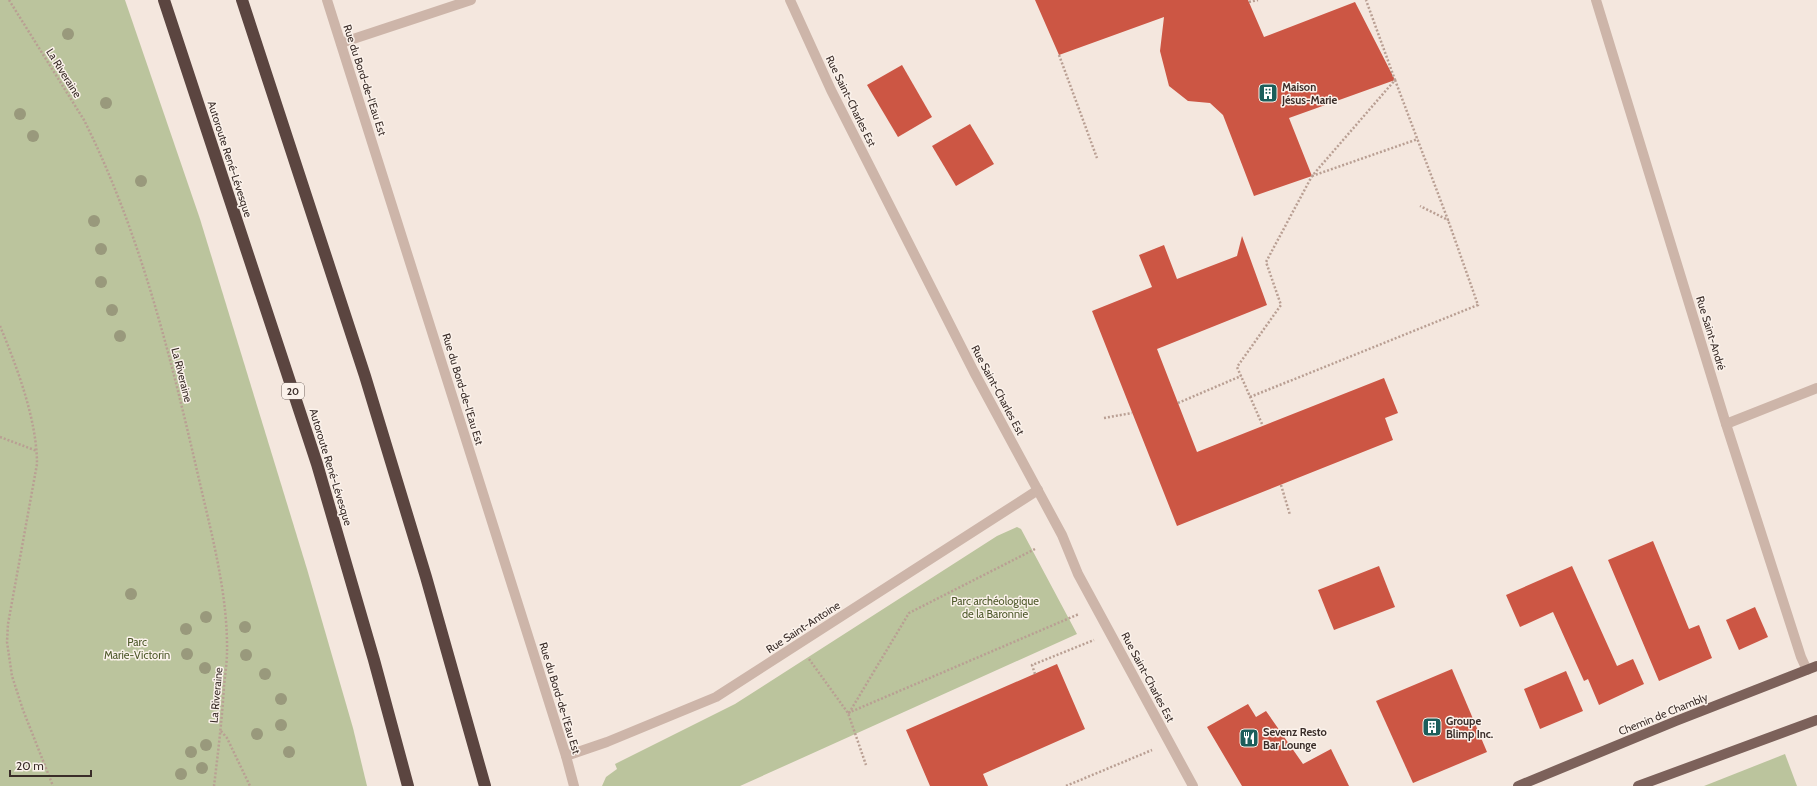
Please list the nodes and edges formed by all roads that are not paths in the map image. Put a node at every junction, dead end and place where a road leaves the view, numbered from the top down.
1 (164, 0) edge
2 (242, 0) edge
3 (327, 0) edge
4 (471, 0) edge
5 (790, 0) edge
6 (1596, 0) edge
7 (341, 43) junction
8 (1817, 388) edge
9 (1726, 424) junction
10 (1038, 490) junction
11 (1817, 666) edge
12 (1807, 670) junction
13 (1817, 720) edge
14 (566, 756) junction
15 (408, 786) edge
16 (485, 786) edge
17 (574, 786) edge
18 (1193, 786) edge
19 (1518, 786) edge
20 (1638, 786) edge

1 - 15 highway, Autoroute René-Lévesque / 20
2 - 16 highway
3 - 7 street, Rue du Bord-de-l'Eau Est
4 - 7 street
5 - 10 street, Rue Saint-Charles Est
6 - 9 street, Rue Saint-André
7 - 14 street, Rue du Bord-de-l'Eau Est
8 - 9 street
9 - 12 street, Rue Saint-André
10 - 14 street, Rue Saint-Antoine
10 - 18 street, Rue Saint-Charles Est
11 - 12 main road, Chemin de Chambly
12 - 19 main road, Chemin de Chambly
13 - 20 main road
14 - 17 street, Rue du Bord-de-l'Eau Est

